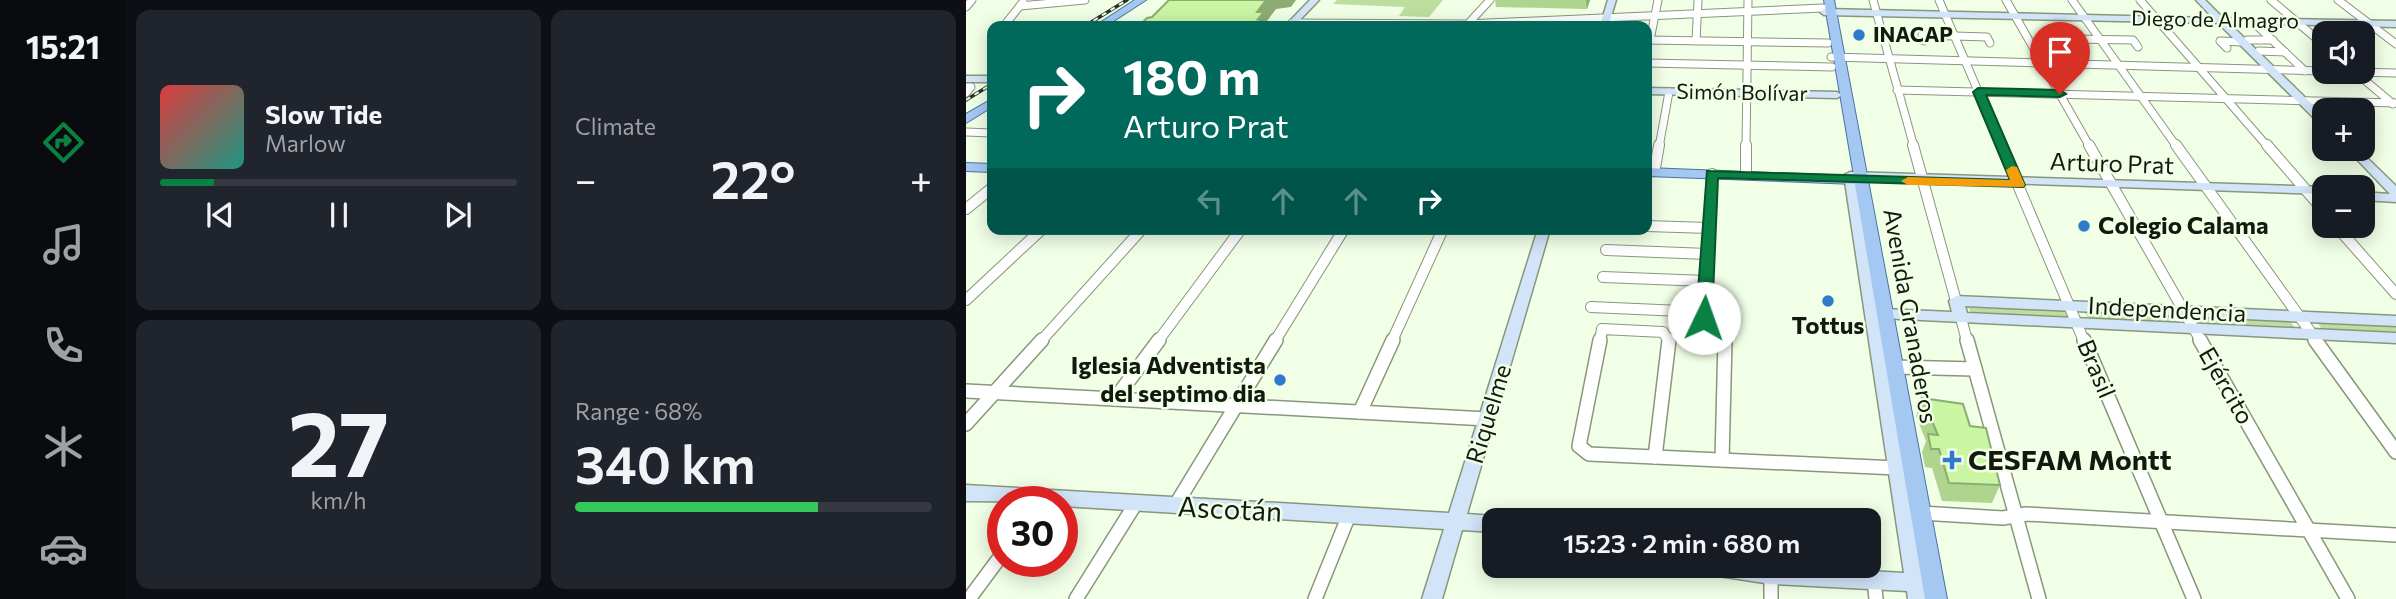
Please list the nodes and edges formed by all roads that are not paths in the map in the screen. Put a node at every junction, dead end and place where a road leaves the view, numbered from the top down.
1 (972, 0) edge
2 (1085, 0) edge
3 (1141, 0) edge
4 (1149, 0) edge
5 (1315, 0) edge
6 (1490, 0) edge
7 (1612, 0) edge
8 (1658, 0) edge
9 (1698, 0) edge
10 (1873, 0) edge
11 (1939, 0) edge
12 (2006, 0) edge
13 (2072, 0) edge
14 (2140, 0) edge
15 (2200, 0) edge
16 (2206, 0) edge
17 (2271, 0) edge
18 (2338, 0) edge
19 (1023, 3) edge
20 (1747, 5) edge
21 (966, 7) edge
22 (1826, 7) edge
23 (1697, 12) junction
24 (1877, 14) junction
25 (1655, 15) junction
26 (1945, 15) junction
27 (2015, 16) junction
28 (2085, 18) junction
29 (2157, 19) junction
30 (1008, 21) edge
31 (1108, 21) edge
32 (1117, 21) edge
33 (1295, 21) edge
34 (1470, 21) edge
35 (1605, 21) edge
36 (1612, 21) edge
37 (2224, 21) junction
38 (2252, 21) junction
39 (2365, 21) edge
40 (2297, 22) junction
41 (2312, 22) edge
42 (2375, 24) edge
43 (2396, 24) edge
44 (1652, 26) edge
45 (2375, 28) edge
46 (2312, 35) edge
47 (1954, 36) junction
48 (2101, 39) junction
49 (1652, 40) edge
50 (2273, 40) junction
51 (1696, 41) junction
52 (1748, 41) junction
53 (1924, 41) dead end
54 (2245, 41) junction
55 (1828, 43) junction
56 (1990, 43) dead end
57 (2396, 44) edge
58 (2077, 46) dead end
59 (2138, 47) dead end
60 (2227, 48) dead end
61 (2259, 51) junction
62 (2285, 52) junction
63 (1888, 59) junction
64 (1834, 60) junction
65 (1965, 61) junction
66 (1652, 63) edge
67 (2043, 64) junction
68 (1747, 65) junction
69 (2119, 66) junction
70 (2199, 68) junction
71 (2275, 70) junction
72 (2305, 71) junction
73 (2312, 71) edge
74 (2375, 72) edge
75 (2396, 73) edge
76 (987, 80) edge
77 (967, 82) edge
78 (2369, 84) edge
79 (1897, 90) junction
80 (1652, 91) edge
81 (1670, 92) junction
82 (1978, 92) junction
83 (966, 93) edge
84 (1746, 93) junction
85 (2060, 94) junction
86 (1836, 95) junction
87 (2141, 96) junction
88 (2226, 98) junction
89 (2306, 101) junction
90 (987, 103) edge
91 (987, 104) edge
92 (2312, 105) edge
93 (2394, 105) edge
94 (2312, 108) edge
95 (966, 112) edge
96 (966, 119) edge
97 (966, 132) edge
98 (987, 133) edge
99 (1652, 161) edge
100 (2363, 161) edge
101 (2372, 161) edge
102 (966, 162) edge
103 (987, 162) edge
104 (966, 167) edge
105 (987, 168) edge
106 (1652, 169) edge
107 (1652, 169) edge
108 (1746, 171) junction
109 (1712, 174) junction
110 (1855, 177) junction
111 (1922, 179) junction
112 (2017, 182) junction
113 (2396, 184) edge
114 (2112, 185) junction
115 (2207, 188) junction
116 (2307, 191) junction
117 (2312, 191) edge
118 (987, 192) edge
119 (2375, 194) edge
120 (2396, 194) edge
121 (2312, 197) edge
122 (966, 209) edge
123 (1652, 226) edge
124 (1709, 228) junction
125 (1036, 235) edge
126 (1137, 235) edge
127 (1237, 235) edge
128 (1340, 235) edge
129 (1440, 235) edge
130 (1542, 235) edge
131 (2347, 238) edge
132 (1606, 250) dead end
133 (1708, 254) junction
134 (1604, 277) dead end
135 (1706, 281) junction
136 (2396, 294) edge
137 (966, 300) edge
138 (1956, 301) junction
139 (2070, 306) junction
140 (1591, 307) dead end
141 (2184, 311) junction
142 (1885, 314) junction
143 (2299, 316) junction
144 (1961, 318) junction
145 (2396, 321) edge
146 (2077, 323) junction
147 (2194, 328) junction
148 (2312, 334) junction
149 (1725, 337) dead end
150 (2396, 338) edge
151 (1894, 367) junction
152 (1975, 369) junction
153 (966, 391) edge
154 (995, 392) junction
155 (1115, 399) junction
156 (1236, 406) junction
157 (1360, 412) junction
158 (1487, 419) junction
159 (966, 424) edge
160 (2396, 452) edge
161 (1655, 457) junction
162 (1722, 460) junction
163 (1897, 468) junction
164 (966, 493) edge
165 (987, 495) edge
166 (1078, 501) edge
167 (1136, 503) junction
168 (1175, 506) junction
169 (1921, 513) junction
170 (1349, 515) junction
171 (2016, 516) junction
172 (1457, 521) junction
173 (2161, 522) junction
174 (1482, 523) edge
175 (2308, 530) junction
176 (2396, 535) edge
177 (987, 574) edge
178 (1771, 578) edge
179 (1792, 578) edge
180 (1875, 590) edge
181 (1926, 591) edge
182 (969, 597) edge
183 (1076, 599) edge
184 (1315, 599) edge
185 (1432, 599) edge
186 (1771, 599) edge
187 (2039, 599) edge
188 (2194, 599) edge
189 (2348, 599) edge

1 - 21 street
2 - 19 street
3 - 31 main road
4 - 32 main road
5 - 33 street
6 - 34 street
7 - 35 street
8 - 25 street
9 - 23 street
10 - 24 street
11 - 26 street, Brasil
12 - 27 street, Ejército
13 - 28 street
14 - 29 street
15 - 37 street
16 - 37 street
17 - 40 street
18 - 39 street
19 - 30 street
20 - 22 street
20 - 23 street
20 - 52 street
22 - 24 street, Diego de Almagro
22 - 55 main road, Avenida Granaderos
22 - 64 main road, Avenida Granaderos
23 - 25 street
23 - 51 street
24 - 26 street, Diego de Almagro
24 - 63 street
25 - 36 street
25 - 44 street
26 - 27 street, Diego de Almagro
26 - 47 street, Brasil
27 - 28 street, Diego de Almagro
27 - 67 street, Ejército
28 - 29 street, Diego de Almagro
28 - 48 street
29 - 37 street, Diego de Almagro
29 - 70 street
37 - 38 street, Diego de Almagro
37 - 54 street
38 - 40 street, Diego de Almagro
38 - 50 street
40 - 41 street, Diego de Almagro
40 - 46 street
42 - 43 street, Diego de Almagro
45 - 57 street
47 - 53 street
47 - 56 street
47 - 65 street, Brasil
48 - 58 street
48 - 59 street
48 - 69 street
49 - 51 street
50 - 54 street
50 - 62 street
51 - 52 street
52 - 55 street
52 - 68 street
54 - 60 street
54 - 61 street
54 - 71 street
55 - 64 main road, Avenida Granaderos
61 - 62 street
61 - 71 street
62 - 72 street
63 - 64 street
63 - 65 street
63 - 79 street
64 - 68 street
64 - 86 main road, Avenida Granaderos
64 - 110 main road, Avenida Granaderos
65 - 67 street
65 - 82 street, Brasil
66 - 68 street
67 - 69 street
67 - 85 street, Ejército
68 - 84 street
69 - 70 street
69 - 87 street
70 - 71 street
70 - 88 street
71 - 72 street
71 - 89 street
72 - 73 street
74 - 75 street
76 - 77 street
77 - 83 street
78 - 93 street
79 - 82 street
79 - 111 street
80 - 81 street, Simón Bolívar
81 - 84 street, Simón Bolívar
81 - 99 street
82 - 85 street
82 - 112 street, Brasil
84 - 86 street, Simón Bolívar
84 - 108 street
85 - 87 street
85 - 114 street, Ejército
86 - 110 main road, Avenida Granaderos
87 - 88 street
87 - 115 street
88 - 89 street
88 - 116 street
89 - 92 street
89 - 93 street
89 - 94 street
90 - 95 main road
91 - 96 main road
97 - 98 street
100 - 120 street
101 - 113 street
102 - 103 main road
104 - 105 main road
106 - 108 main road, Arturo Prat
107 - 109 main road, Arturo Prat
108 - 110 main road, Arturo Prat
109 - 110 main road, Arturo Prat
109 - 124 street
110 - 111 street, Arturo Prat
110 - 142 main road, Avenida Granaderos
110 - 163 street, Avenida Granaderos
111 - 112 street, Arturo Prat
111 - 138 street
112 - 114 street, Arturo Prat
112 - 139 street, Brasil
114 - 115 street, Arturo Prat
114 - 141 street, Ejército
115 - 116 street, Arturo Prat
115 - 143 street
116 - 117 street, Arturo Prat
116 - 121 street
118 - 122 street
119 - 120 street
123 - 124 street
124 - 133 street
125 - 137 street
126 - 154 street
127 - 155 street
128 - 156 street
129 - 157 street
130 - 158 street, Riquelme
131 - 136 street
132 - 133 street
133 - 135 street
134 - 135 street
135 - 140 street
138 - 139 street, Independencia
138 - 144 street
139 - 141 street, Independencia
139 - 146 street, Brasil
141 - 143 street, Independencia
141 - 147 street, Ejército
142 - 144 street, Independencia
142 - 151 main road, Avenida Granaderos
143 - 145 street, Independencia
143 - 148 street
144 - 146 street, Independencia
144 - 152 street
146 - 147 street, Independencia
146 - 173 street, Brasil
147 - 148 street, Independencia
147 - 175 street, Ejército
148 - 150 street, Independencia
148 - 160 street
149 - 162 street
151 - 152 street
151 - 169 main road, Avenida Granaderos
152 - 171 street
153 - 154 street
154 - 155 street
154 - 159 street
155 - 156 street
156 - 157 street
156 - 168 street
157 - 158 street
158 - 172 street, Riquelme
161 - 161 street
161 - 162 street
162 - 163 street
163 - 181 street, Avenida Granaderos
164 - 165 street, Ascotán
166 - 167 street, Ascotán
167 - 168 street, Ascotán
167 - 183 street
168 - 170 street, Ascotán
169 - 171 street
169 - 181 main road, Avenida Granaderos
170 - 172 street, Ascotán
170 - 184 street
171 - 173 street
171 - 187 street
172 - 174 street, Ascotán
172 - 185 street, Riquelme
173 - 175 street
173 - 188 street, Brasil
175 - 176 street
175 - 189 street, Ejército
177 - 182 street
178 - 186 street
179 - 180 street
180 - 181 street

